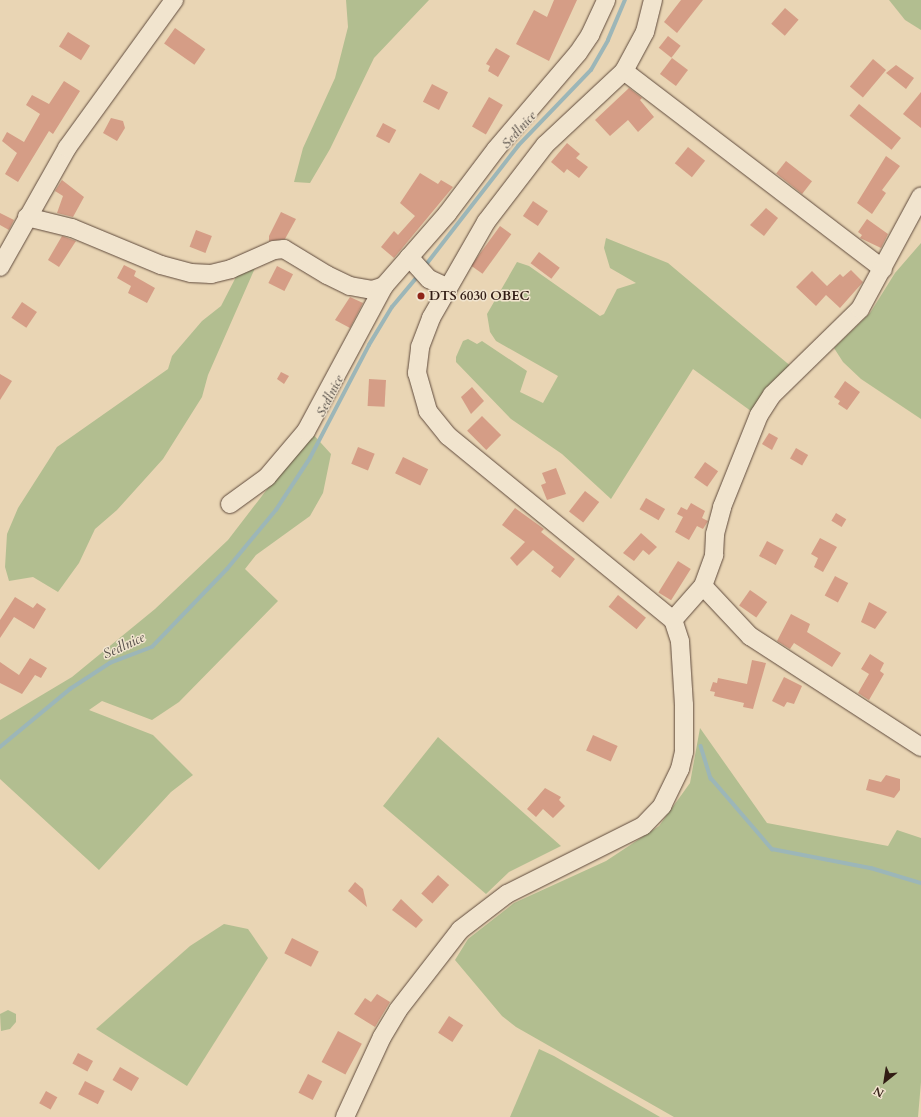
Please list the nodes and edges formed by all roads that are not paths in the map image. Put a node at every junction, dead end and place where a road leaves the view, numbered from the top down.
1 (174, 0) edge
2 (606, 0) edge
3 (653, 0) edge
4 (624, 71) junction
5 (921, 196) edge
6 (27, 217) junction
7 (411, 260) junction
8 (0, 267) edge
9 (883, 269) junction
10 (384, 286) junction
11 (446, 287) junction
12 (230, 504) dead end
13 (703, 586) junction
14 (673, 620) junction
15 (921, 747) edge
16 (345, 1117) edge

1 - 6 street
2 - 7 street
3 - 4 street
4 - 9 street
4 - 11 street
5 - 9 street
6 - 8 street
6 - 10 street
7 - 10 street
7 - 11 street
9 - 13 street
10 - 12 street
11 - 14 street
13 - 14 street
13 - 15 street
14 - 16 street

